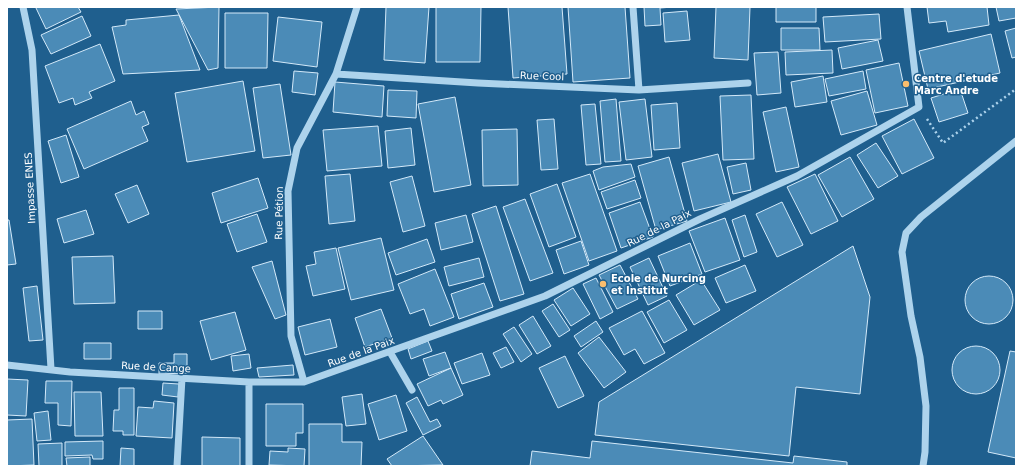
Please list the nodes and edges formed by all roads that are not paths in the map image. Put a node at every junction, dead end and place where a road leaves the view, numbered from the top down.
1 (23, 7) edge
2 (357, 7) edge
3 (633, 7) edge
4 (907, 7) edge
5 (336, 74) junction
6 (748, 83) dead end
7 (639, 90) junction
8 (1016, 141) edge
9 (390, 352) junction
10 (7, 365) edge
11 (51, 369) junction
12 (182, 378) junction
13 (249, 382) junction
14 (304, 382) junction
15 (412, 390) dead end
16 (177, 466) edge
17 (248, 466) edge
18 (923, 466) edge

1 - 11 street, Impasse ENES
2 - 5 street, Rue Pétion
3 - 7 street
4 - 9 street, Rue de la Paix
5 - 7 street, Rue Cool
5 - 14 street, Rue Pétion
6 - 7 street, Rue Cool
8 - 18 street
9 - 14 street, Rue de la Paix
9 - 15 street
10 - 11 street, Rue de Cange
11 - 12 street, Rue de Cange
12 - 13 street, Rue de Cange
12 - 16 street
13 - 14 street, Rue de Cange
13 - 17 street

